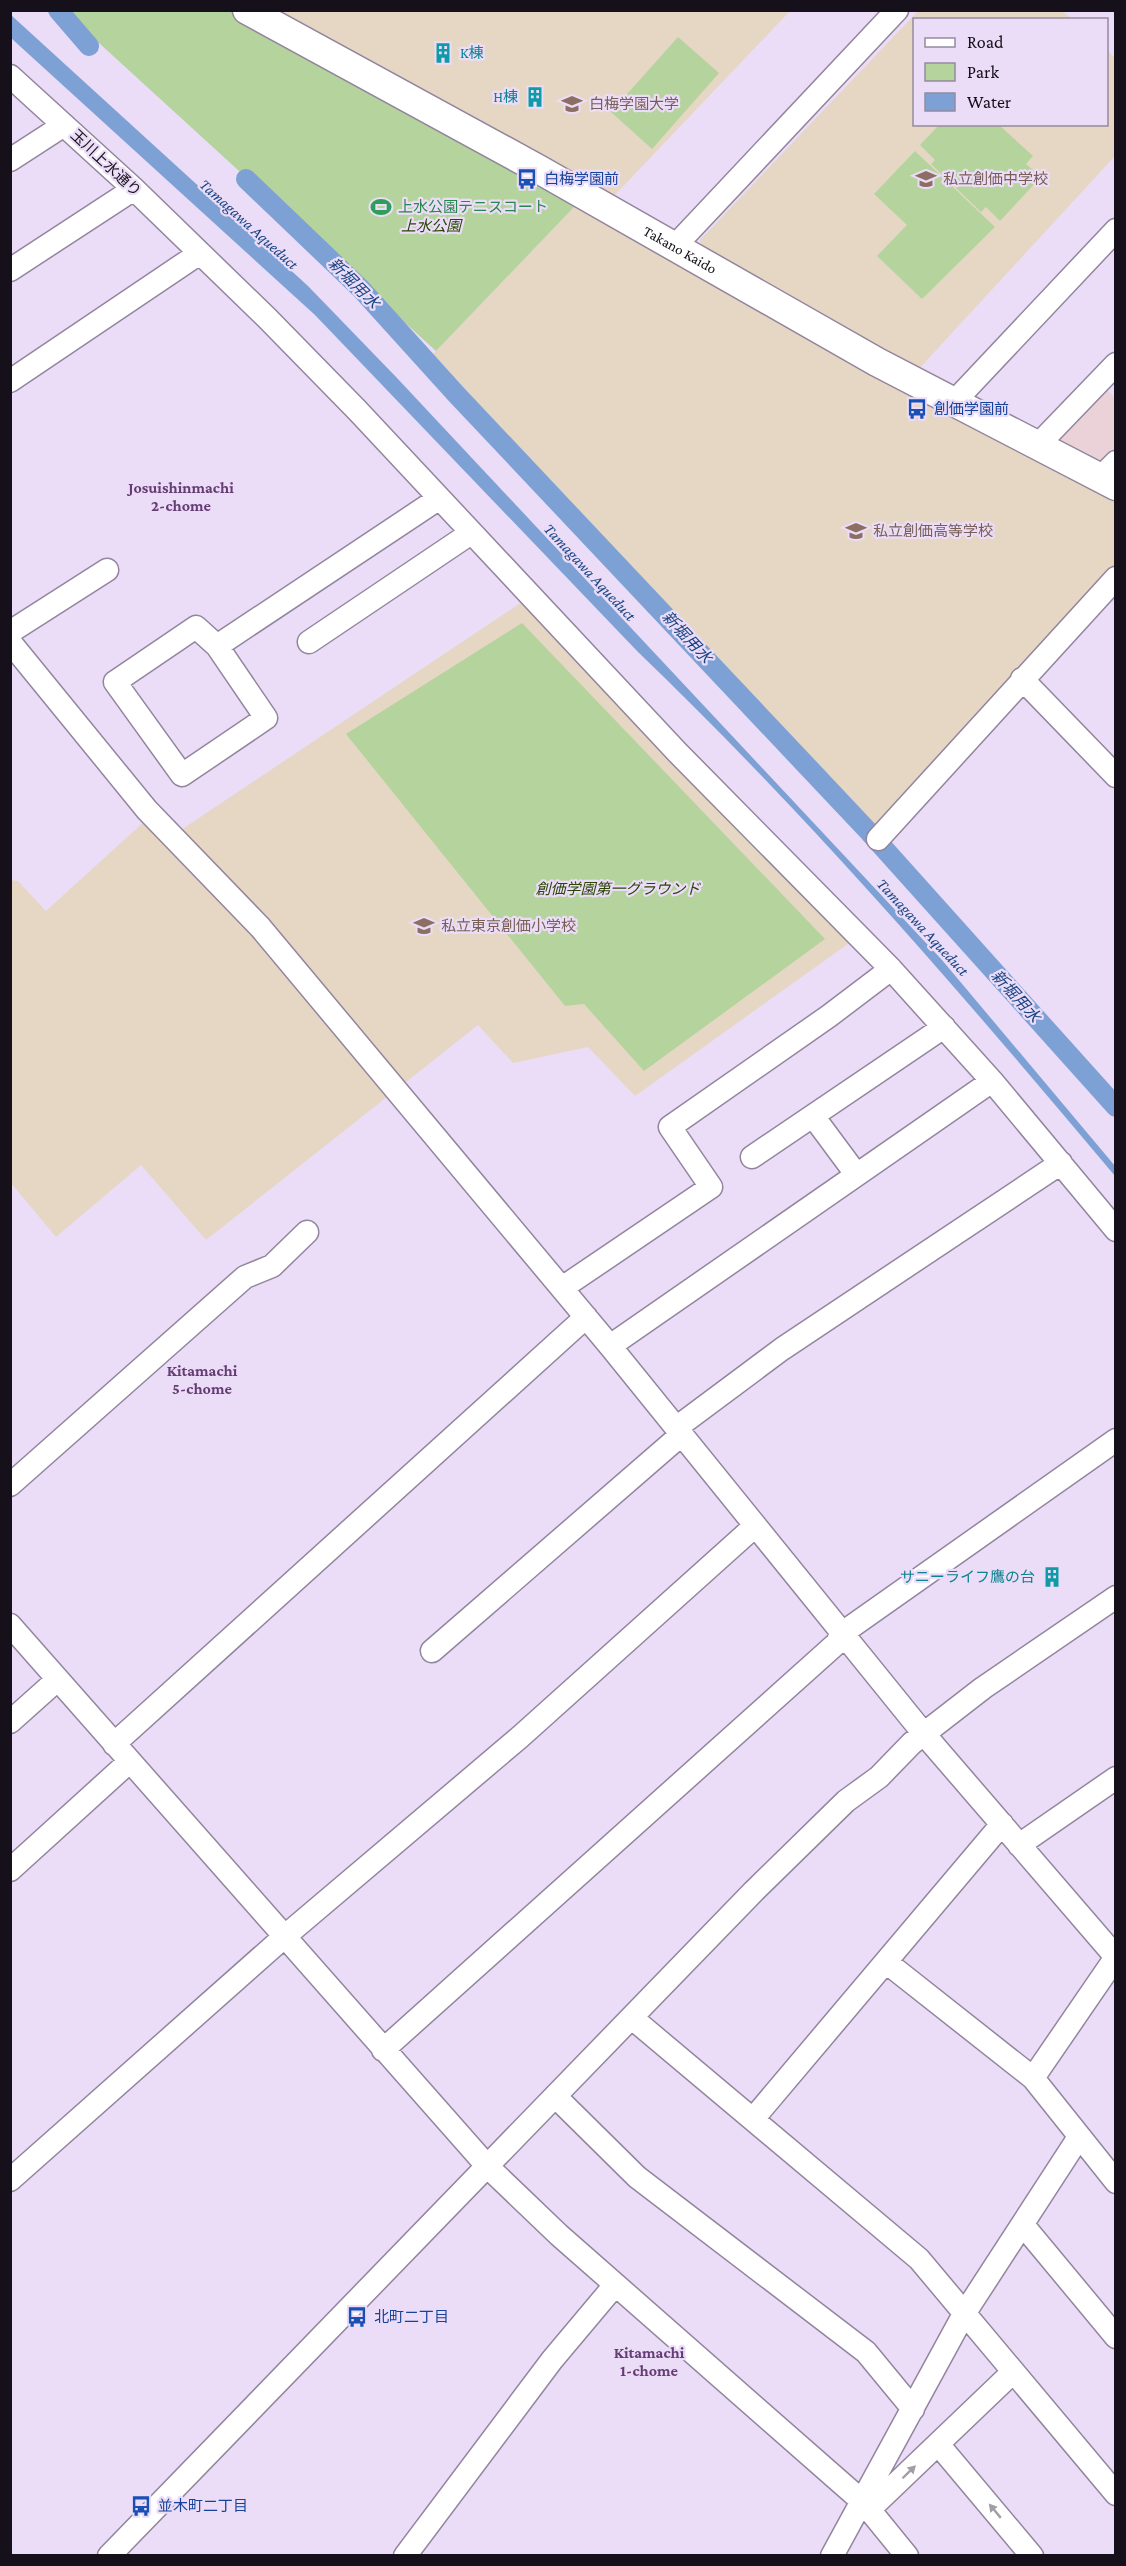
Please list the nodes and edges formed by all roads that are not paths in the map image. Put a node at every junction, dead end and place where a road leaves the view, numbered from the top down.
1 (248, 10) edge
2 (897, 10) edge
3 (10, 75) edge
4 (64, 125) junction
5 (10, 160) edge
6 (134, 189) junction
7 (1116, 230) edge
8 (675, 246) junction
9 (200, 253) junction
10 (10, 270) edge
11 (1116, 364) edge
12 (10, 381) edge
13 (953, 403) junction
14 (1037, 446) junction
15 (1111, 475) edge
16 (438, 499) junction
17 (471, 533) junction
18 (107, 570) dead end
19 (1116, 579) edge
20 (10, 632) edge
21 (10, 642) edge
22 (309, 642) dead end
23 (218, 646) junction
24 (1022, 679) junction
25 (1116, 776) edge
26 (878, 839) dead end
27 (891, 969) junction
28 (944, 1027) junction
29 (993, 1081) junction
30 (813, 1116) junction
31 (752, 1157) dead end
32 (1061, 1163) junction
33 (856, 1174) junction
34 (1116, 1230) edge
35 (307, 1232) dead end
36 (562, 1288) junction
37 (586, 1317) junction
38 (610, 1346) junction
39 (679, 1432) junction
40 (1116, 1440) edge
41 (10, 1485) edge
42 (755, 1526) junction
43 (1116, 1597) edge
44 (10, 1625) edge
45 (841, 1634) junction
46 (432, 1651) dead end
47 (57, 1680) junction
48 (10, 1722) edge
49 (924, 1734) junction
50 (114, 1744) junction
51 (129, 1762) junction
52 (1116, 1778) edge
53 (1002, 1824) junction
54 (1019, 1845) junction
55 (10, 1870) edge
56 (284, 1937) junction
57 (1116, 1957) edge
58 (886, 1962) junction
59 (632, 2018) junction
60 (383, 2050) junction
61 (1033, 2078) junction
62 (555, 2096) junction
63 (753, 2119) junction
64 (1079, 2137) junction
65 (488, 2167) junction
66 (1111, 2167) edge
67 (10, 2180) edge
68 (1023, 2225) junction
69 (615, 2285) junction
70 (964, 2314) junction
71 (1116, 2337) edge
72 (1013, 2372) junction
73 (913, 2409) junction
74 (938, 2444) junction
75 (1116, 2494) edge
76 (863, 2502) junction
77 (110, 2556) edge
78 (405, 2556) edge
79 (832, 2556) edge
80 (907, 2556) edge
81 (1032, 2556) edge

1 - 8 street, Takano Kaido
2 - 8 street
3 - 4 street, 玉川上水通り
4 - 5 street
4 - 6 street, 玉川上水通り
6 - 9 street, 玉川上水通り
6 - 10 street
7 - 13 street
8 - 13 street, Takano Kaido
9 - 12 street
9 - 16 street, 玉川上水通り
11 - 14 street
13 - 14 street, Takano Kaido
14 - 15 street, Takano Kaido
16 - 17 street, 玉川上水通り
16 - 23 street
17 - 22 street
17 - 27 street, 玉川上水通り
18 - 20 street
19 - 24 street
21 - 36 street
23 - 23 street
24 - 25 street
24 - 26 street
27 - 28 street, 玉川上水通り
27 - 36 street
28 - 29 street, 玉川上水通り
28 - 30 street
29 - 32 street, 玉川上水通り
29 - 33 street
30 - 31 street
30 - 33 street
32 - 34 street, 玉川上水通り
32 - 39 street
33 - 38 street
35 - 41 street
36 - 37 street
37 - 38 street
37 - 50 street
38 - 39 street
39 - 42 street
39 - 46 street
40 - 45 street
42 - 45 street
42 - 56 street
43 - 49 street
44 - 47 street
45 - 49 street
45 - 60 street
47 - 48 street
47 - 50 street
49 - 53 street
49 - 59 street
50 - 51 street
51 - 55 street
51 - 56 street
52 - 54 street
53 - 54 street
53 - 58 street
54 - 57 street
56 - 60 street
56 - 67 street
57 - 61 street
58 - 61 street
58 - 63 street
59 - 62 street
59 - 63 street
60 - 65 street
61 - 64 street
62 - 65 street
62 - 73 street
63 - 70 street
64 - 66 street
64 - 68 street
65 - 69 street
65 - 77 street
68 - 70 street
68 - 71 street
69 - 76 street
69 - 78 street
70 - 72 street
70 - 73 street
72 - 74 street
72 - 75 street
73 - 76 street
76 -> 74 street
81 -> 74 street
76 - 79 street
76 - 80 street

